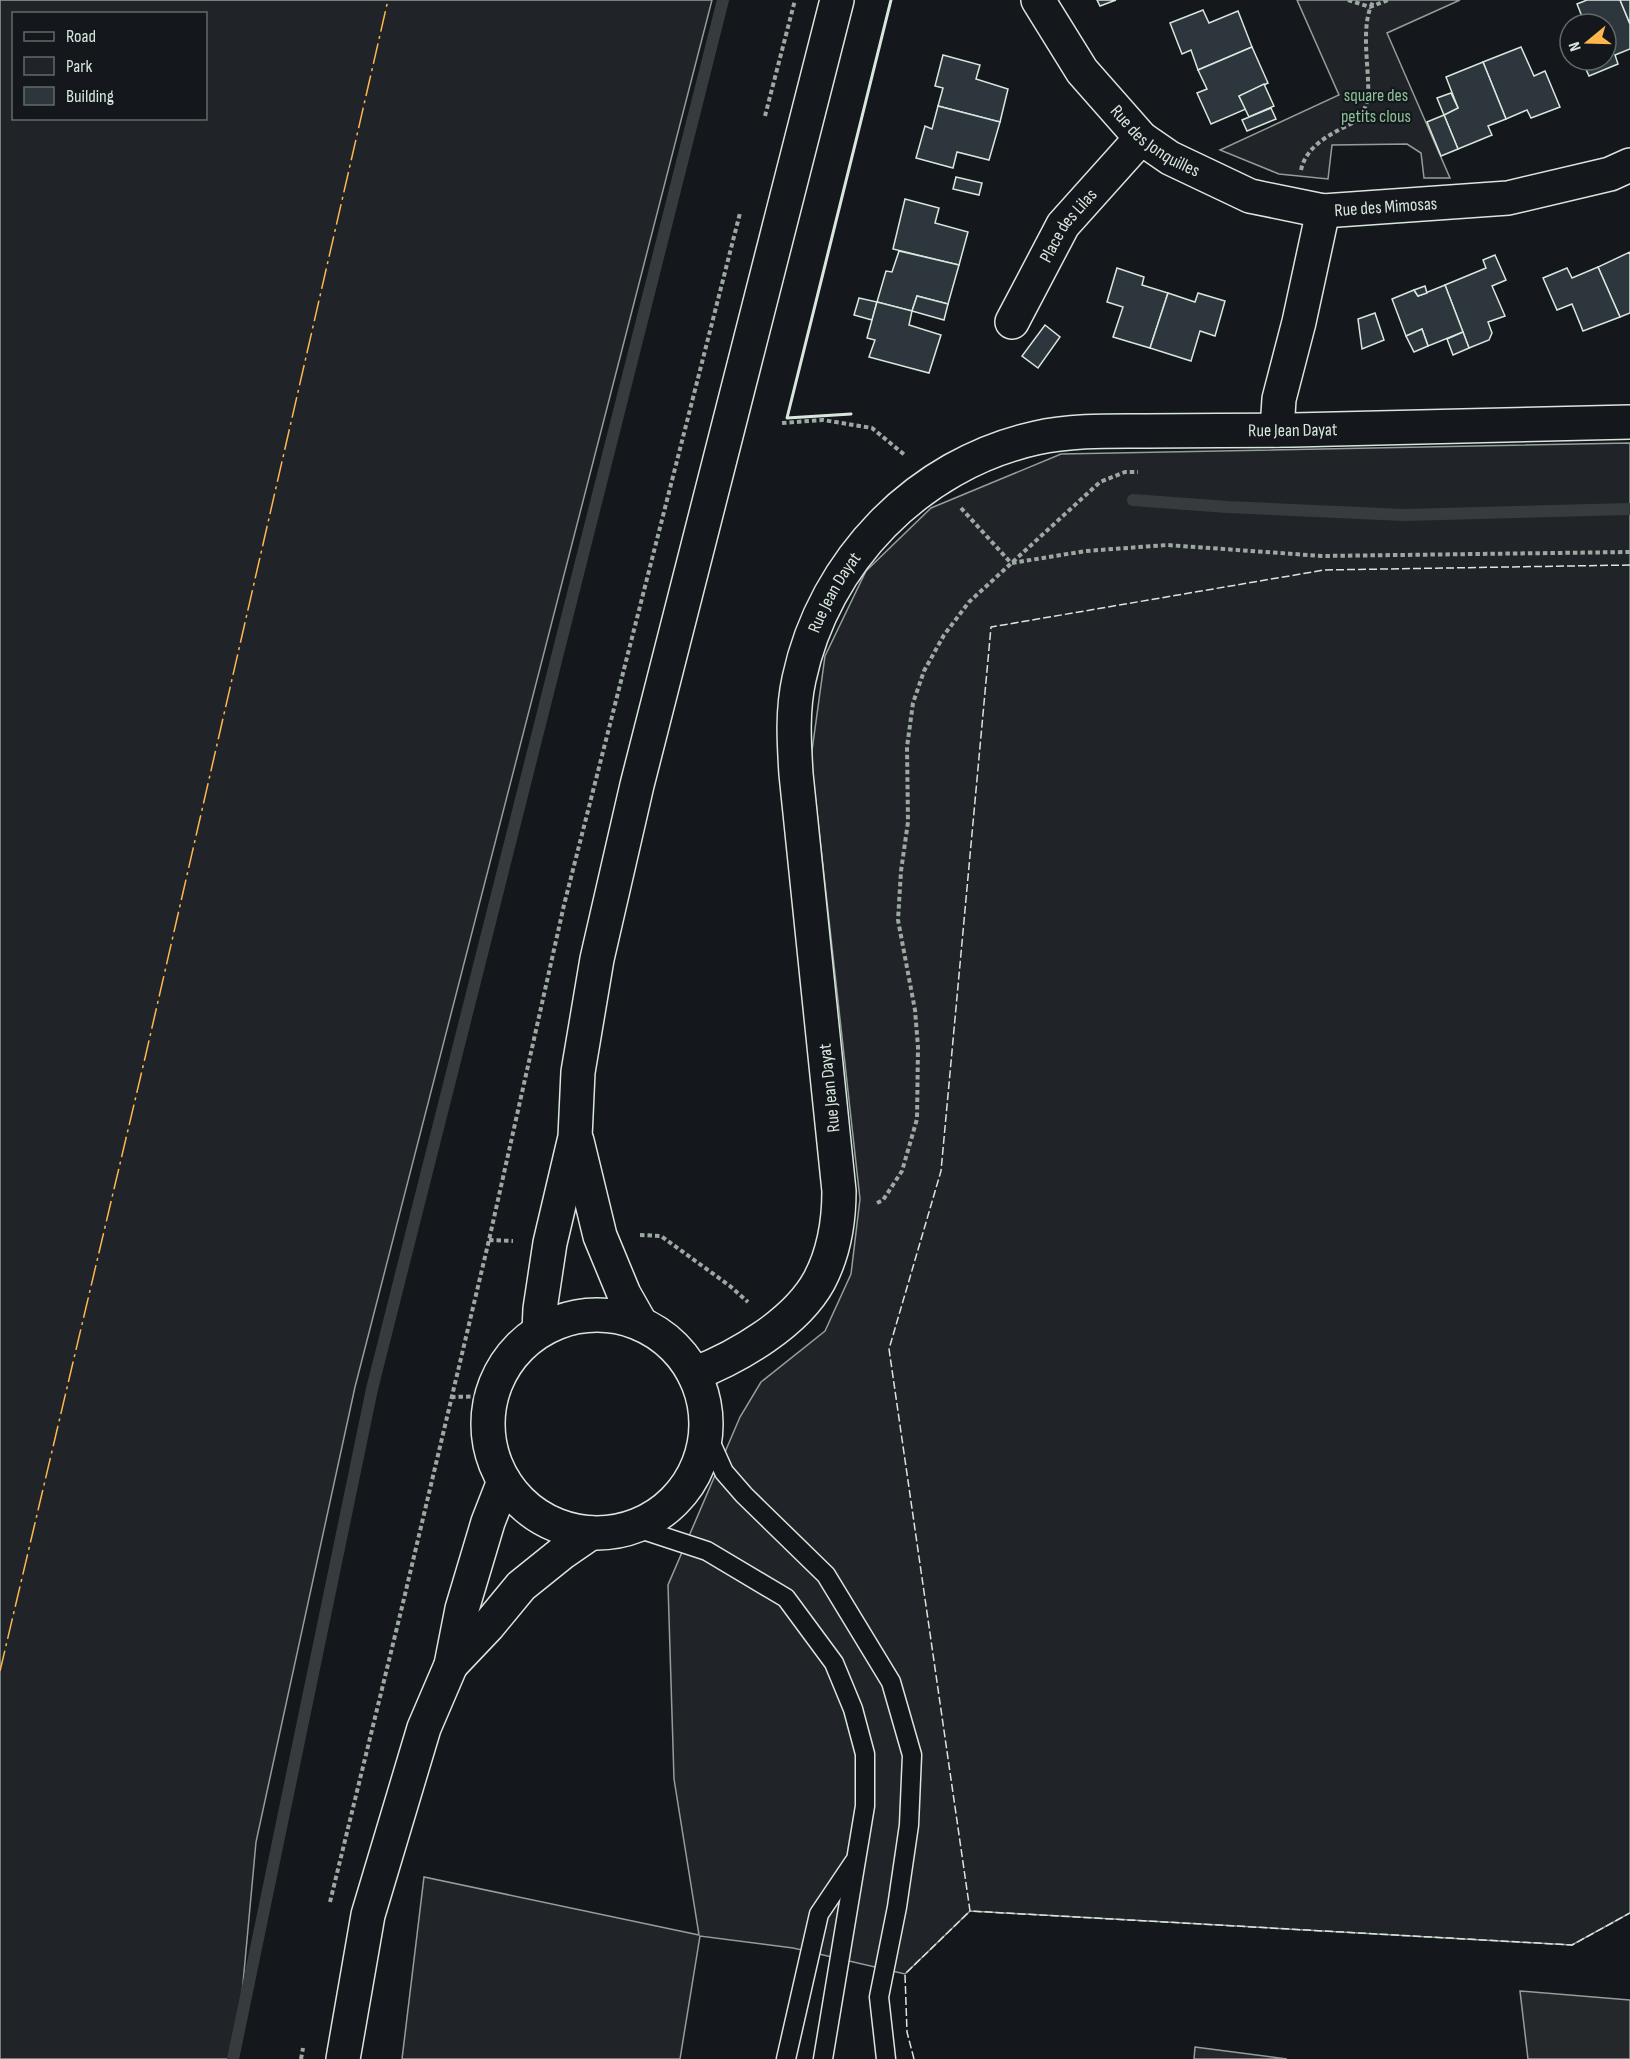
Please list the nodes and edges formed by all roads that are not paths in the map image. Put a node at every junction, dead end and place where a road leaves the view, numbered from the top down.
1 (837, 0) edge
2 (1038, 0) edge
3 (1141, 138) junction
4 (1630, 165) edge
5 (1308, 208) junction
6 (1012, 322) dead end
7 (1630, 422) edge
8 (1277, 430) junction
9 (575, 1137) junction
10 (641, 1324) junction
11 (539, 1331) junction
12 (694, 1374) junction
13 (706, 1432) junction
14 (504, 1480) junction
15 (634, 1527) junction
16 (591, 1533) junction
17 (451, 1665) junction
18 (857, 1858) junction
19 (343, 2059) edge
20 (786, 2059) edge
21 (824, 2059) edge
22 (886, 2059) edge

1 - 9 main road
2 - 3 main road, Rue des Jonquilles
3 - 5 main road, Rue des Jonquilles
3 - 6 main road, Place des Lilas
4 - 5 main road, Rue des Mimosas
5 - 8 main road, Rue des Mimosas
7 - 8 main road, Rue Jean Dayat
8 - 12 main road, Rue Jean Dayat
9 - 10 main road
9 - 11 main road
10 - 11 main road
10 - 12 main road
11 - 14 main road
12 - 13 main road
13 - 15 main road
13 - 22 lane
14 - 16 main road
14 - 17 main road
15 - 16 main road
15 - 18 lane
16 - 17 main road
17 - 19 main road
18 - 20 lane
18 - 21 lane

